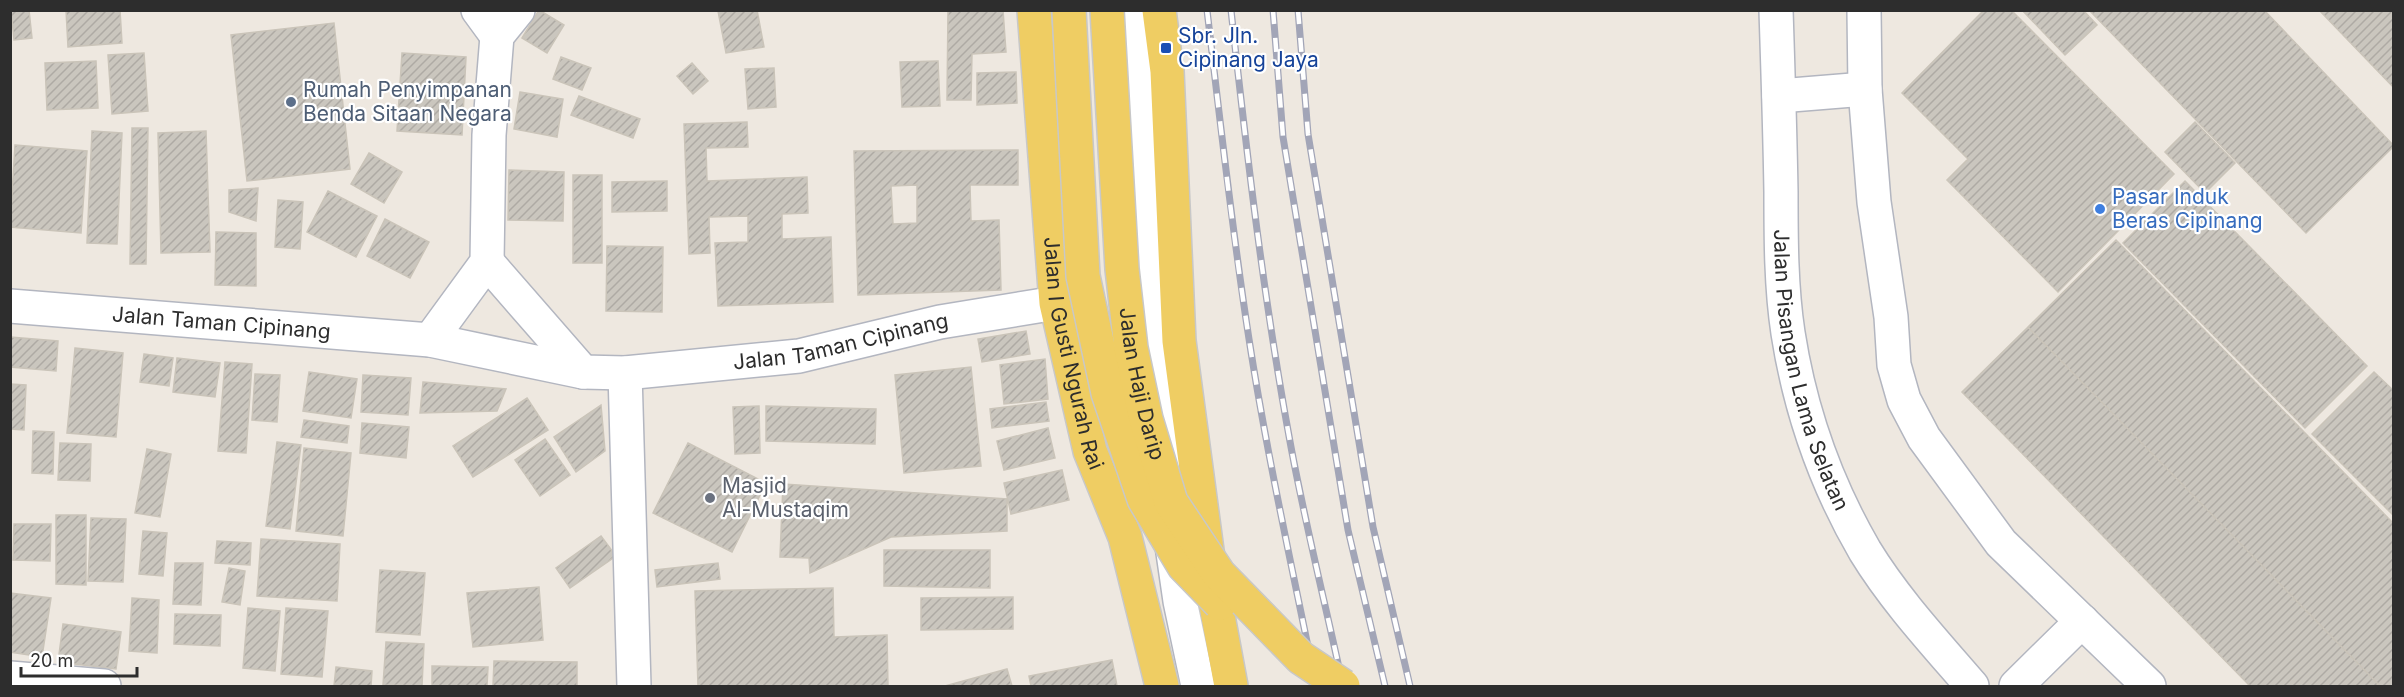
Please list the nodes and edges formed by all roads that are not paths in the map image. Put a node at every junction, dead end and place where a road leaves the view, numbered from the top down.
1 (518, 10) edge
2 (1034, 10) edge
3 (1068, 10) edge
4 (1107, 10) edge
5 (1136, 10) edge
6 (1159, 10) edge
7 (1776, 10) edge
8 (1864, 10) edge
9 (487, 23) edge
10 (1865, 89) junction
11 (1779, 96) junction
12 (487, 262) junction
13 (1056, 303) junction
14 (10, 306) edge
15 (430, 340) junction
16 (583, 372) junction
17 (625, 373) junction
18 (2082, 621) junction
19 (10, 678) edge
20 (104, 687) edge
21 (634, 687) edge
22 (1162, 687) edge
23 (1198, 687) edge
24 (1231, 687) edge
25 (1313, 687) edge
26 (1343, 687) edge
27 (1972, 687) edge
28 (2016, 687) edge
29 (2149, 687) edge

1 - 9 street
2 - 13 main road, Jalan I Gusti Ngurah Rai
3 - 25 main road, Jalan Haji Darip, bridge
4 - 26 main road, Jalan Haji Darip, bridge
5 - 23 street
6 - 24 main road
7 - 11 street, Jalan Pisangan Lama Selatan
8 - 10 street
9 - 12 street
10 - 11 street
10 - 18 street
11 - 27 street, Jalan Pisangan Lama Selatan
12 - 15 street
12 - 16 street
13 - 17 street, Jalan Taman Cipinang
13 - 22 main road, Jalan I Gusti Ngurah Rai
14 - 15 street, Jalan Taman Cipinang
15 - 16 street, Jalan Taman Cipinang
16 - 17 street, Jalan Taman Cipinang
17 - 21 street
18 - 28 street
18 - 29 street
19 - 20 street

